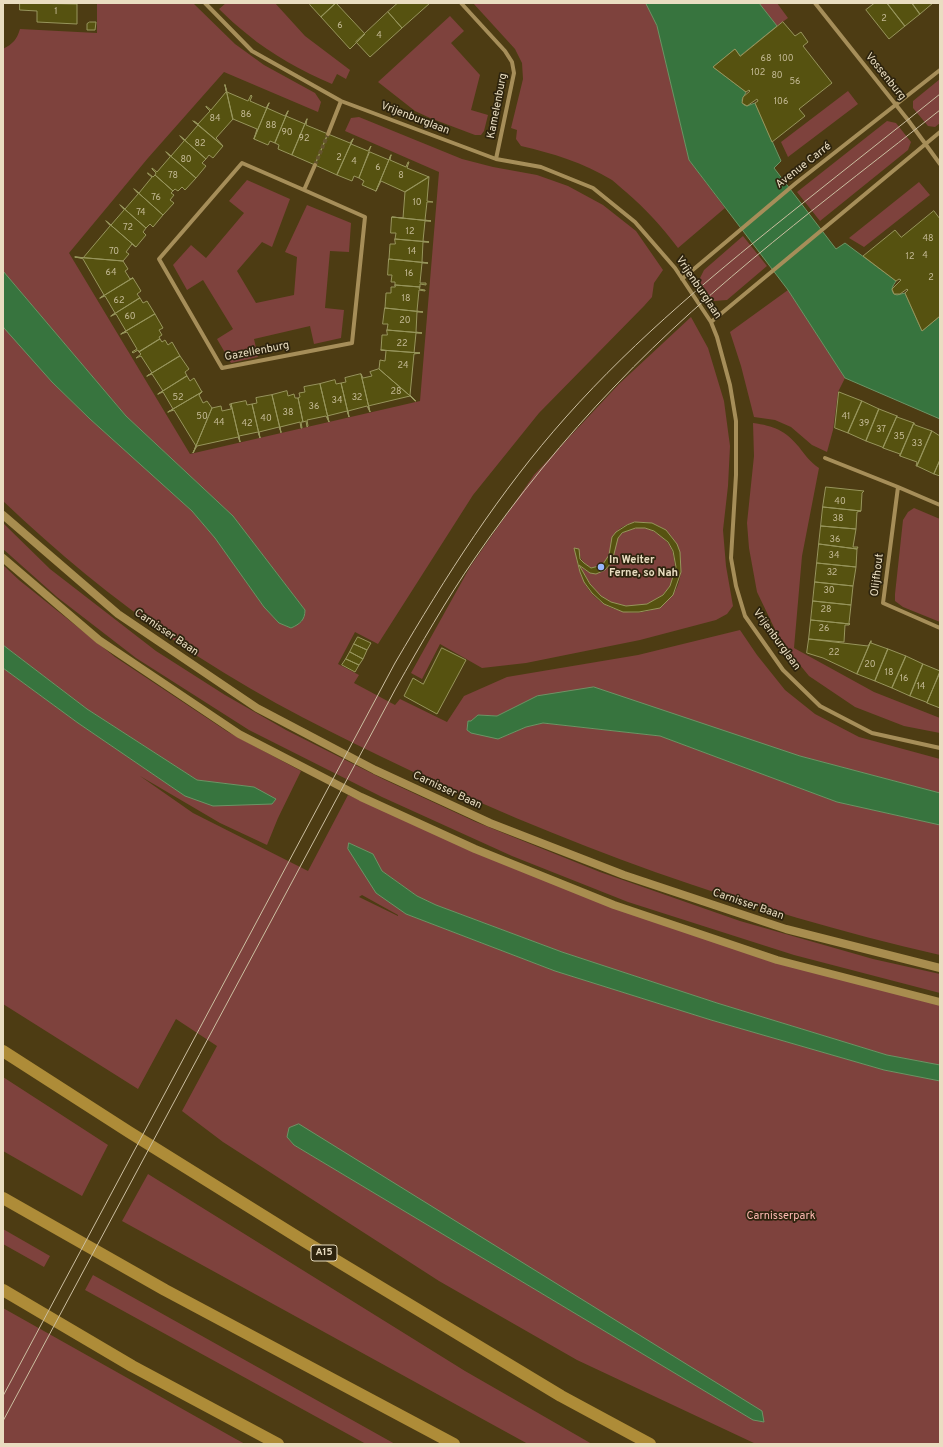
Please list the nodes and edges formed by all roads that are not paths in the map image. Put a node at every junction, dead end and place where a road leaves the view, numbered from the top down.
1 (205, 3) edge
2 (461, 3) edge
3 (815, 3) edge
4 (940, 70) edge
5 (341, 101) junction
6 (896, 105) junction
7 (940, 132) edge
8 (328, 134) tunnel mouth
9 (926, 144) junction
10 (496, 159) junction
11 (940, 164) edge
12 (315, 165) tunnel mouth
13 (304, 190) junction
14 (682, 279) junction
15 (711, 322) junction
16 (825, 458) dead end
17 (898, 487) junction
18 (940, 505) edge
19 (3, 515) edge
20 (3, 558) edge
21 (940, 628) edge
22 (940, 748) edge
23 (940, 968) edge
24 (940, 1002) edge
25 (3, 1051) edge
26 (3, 1198) edge
27 (3, 1290) edge
28 (278, 1444) edge
29 (454, 1444) edge
30 (650, 1444) edge

1 - 5 street, Vrijenburglaan
2 - 10 street, Kamelenburg
3 - 6 street, Vossenburg
4 - 6 street, Avenue Carré
5 - 8 street
5 - 10 street, Vrijenburglaan
6 - 9 street, Vossenburg
6 - 14 street, Avenue Carré
7 - 9 street
9 - 11 street, Vossenburg
9 - 15 street
10 - 14 street, Vrijenburglaan
12 - 13 street
13 - 13 street, Gazellenburg
14 - 15 street, Vrijenburglaan
15 - 22 street, Vrijenburglaan
16 - 17 street
17 - 18 street
17 - 21 street, Olijfhout
19 - 23 main road, Carnisser Baan
20 - 24 main road
25 - 30 highway, A15
26 - 29 highway
27 - 28 highway

